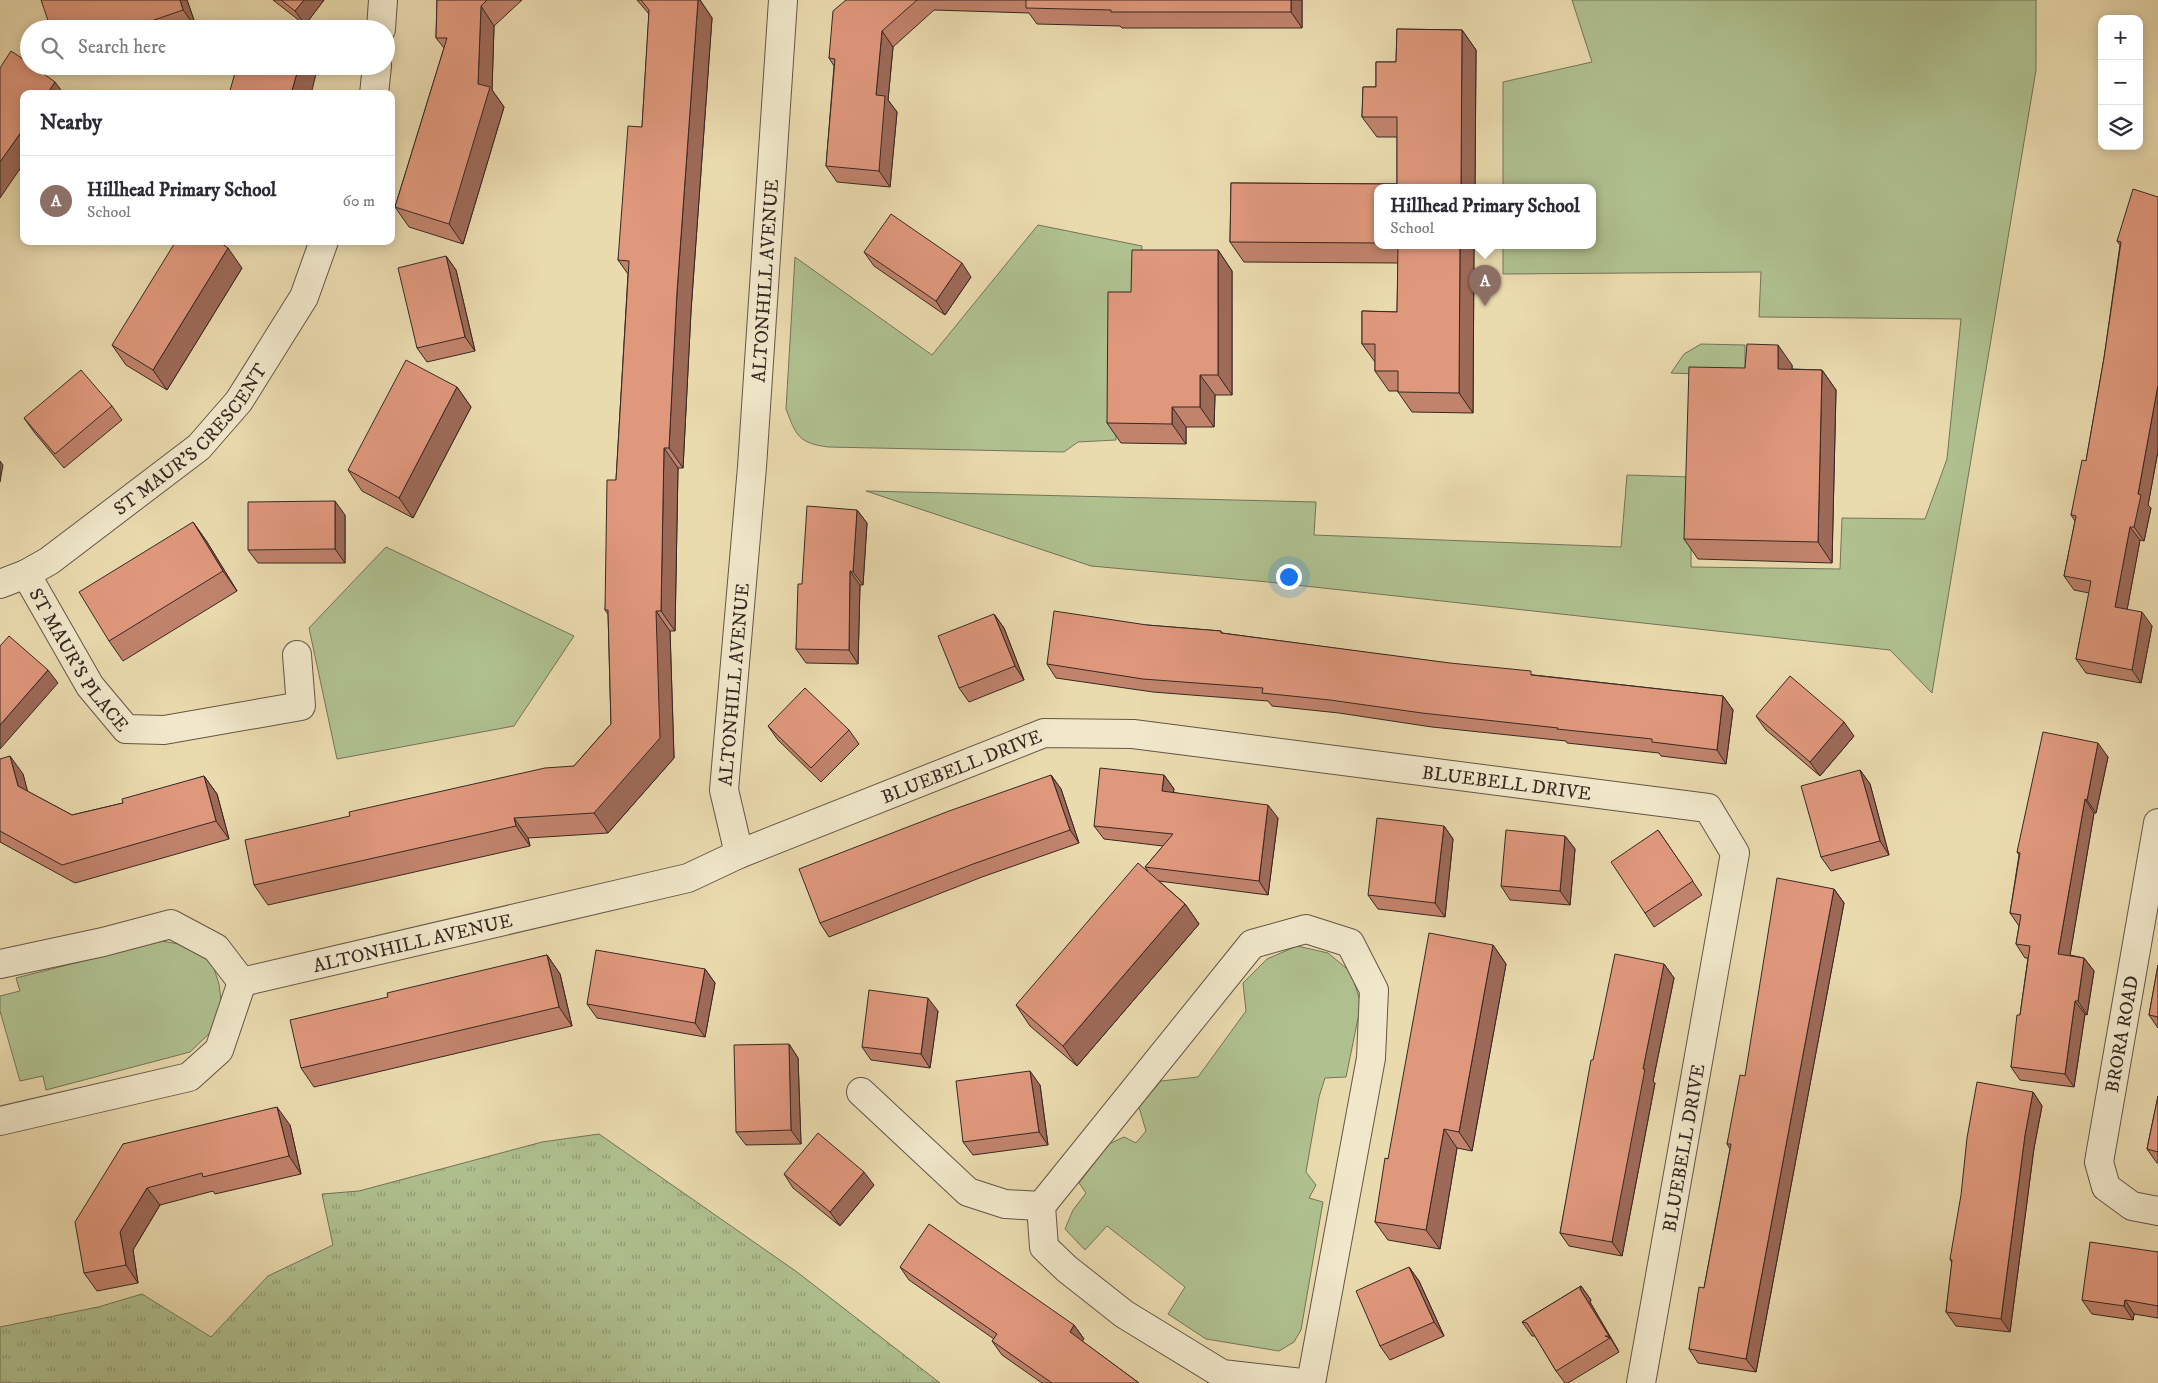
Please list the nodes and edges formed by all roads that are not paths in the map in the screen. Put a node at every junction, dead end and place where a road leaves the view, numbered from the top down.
1 (382, 0) edge
2 (783, 0) edge
3 (381, 20) edge
4 (376, 75) edge
5 (374, 90) edge
6 (323, 245) edge
7 (26, 574) junction
8 (0, 584) edge
9 (297, 655) dead end
10 (2158, 823) edge
11 (738, 854) junction
12 (0, 964) edge
13 (242, 982) junction
14 (861, 1092) dead end
15 (0, 1121) edge
16 (1041, 1206) junction
17 (2158, 1211) edge
18 (1302, 1383) edge
19 (1311, 1383) edge
20 (1641, 1383) edge

1 - 3 street
2 - 11 street, ALTONHILL AVENUE
4 - 5 street
6 - 7 street, ST MAUR'S CRESCENT
7 - 8 street, ST MAUR'S CRESCENT
7 - 9 street, ST MAUR'S PLACE
10 - 17 street, BRORA ROAD
11 - 13 street, ALTONHILL AVENUE
11 - 20 street, BLUEBELL DRIVE
12 - 13 street
13 - 15 street
14 - 16 street
16 - 18 street
16 - 19 street

